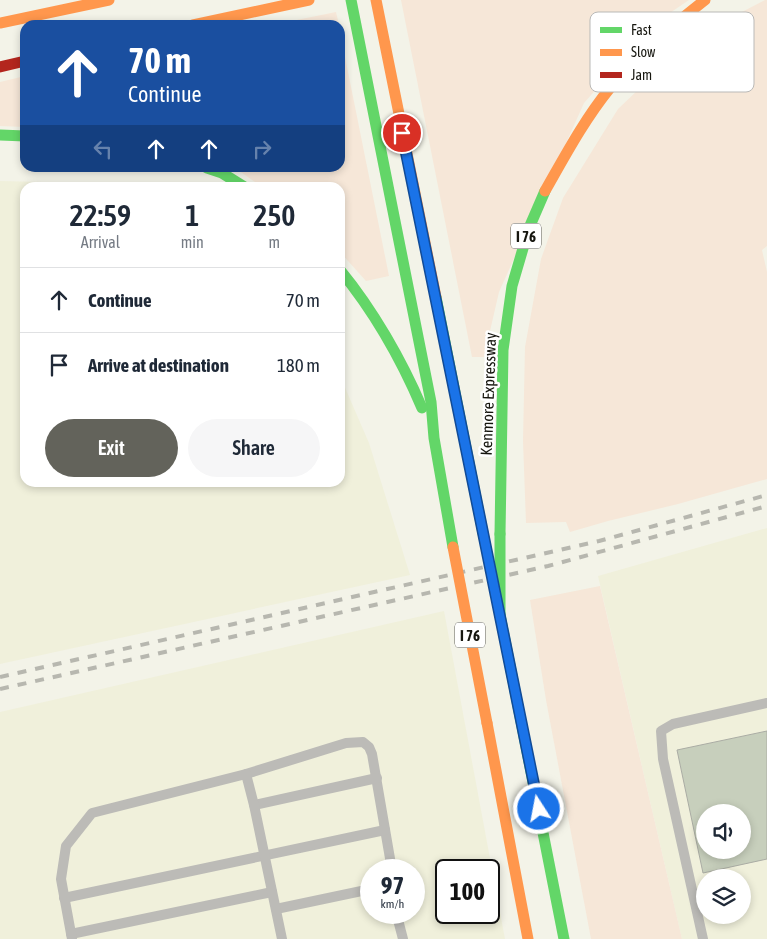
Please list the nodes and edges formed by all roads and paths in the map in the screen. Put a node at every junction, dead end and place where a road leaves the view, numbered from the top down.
1 (109, 0) edge
2 (309, 0) edge
3 (351, 0) edge
4 (376, 0) edge
5 (705, 0) edge
6 (690, 12) edge
7 (216, 20) edge
8 (0, 23) edge
9 (20, 62) edge
10 (0, 66) edge
11 (607, 92) edge
12 (0, 136) edge
13 (20, 136) edge
14 (219, 172) edge
15 (236, 182) edge
16 (345, 275) edge
17 (434, 438) junction
18 (485, 543) dead end
19 (490, 567) dead end
20 (500, 615) junction
21 (767, 703) edge
22 (246, 774) junction
23 (377, 778) junction
24 (254, 805) junction
25 (385, 830) junction
26 (264, 855) junction
27 (390, 859) edge
28 (360, 891) edge
29 (272, 892) junction
30 (64, 898) junction
31 (276, 910) junction
32 (400, 924) edge
33 (72, 937) edge
34 (280, 939) edge
35 (404, 939) edge
36 (528, 939) edge
37 (564, 939) edge
38 (703, 939) edge

1 - 8 highway
2 - 7 highway
3 - 17 highway, I 76
4 - 18 highway
5 - 6 highway, Kenmore Expressway / I 76, bridge
9 - 10 highway
11 - 20 highway, Kenmore Expressway / I 76, bridge
12 - 13 highway
14 - 15 highway
16 - 17 highway
17 - 36 highway, I 76, bridge
19 - 20 highway, bridge
20 - 37 highway, Kenmore Expressway / I 76
21 - 38 lane
22 - 23 lane
22 - 24 lane
22 - 30 lane
23 - 24 lane
23 - 25 lane
24 - 26 lane
25 - 26 lane
25 - 27 lane
26 - 29 lane
26 - 30 lane
28 - 31 lane
29 - 31 lane
29 - 33 lane
30 - 33 lane
31 - 34 lane
32 - 35 lane

